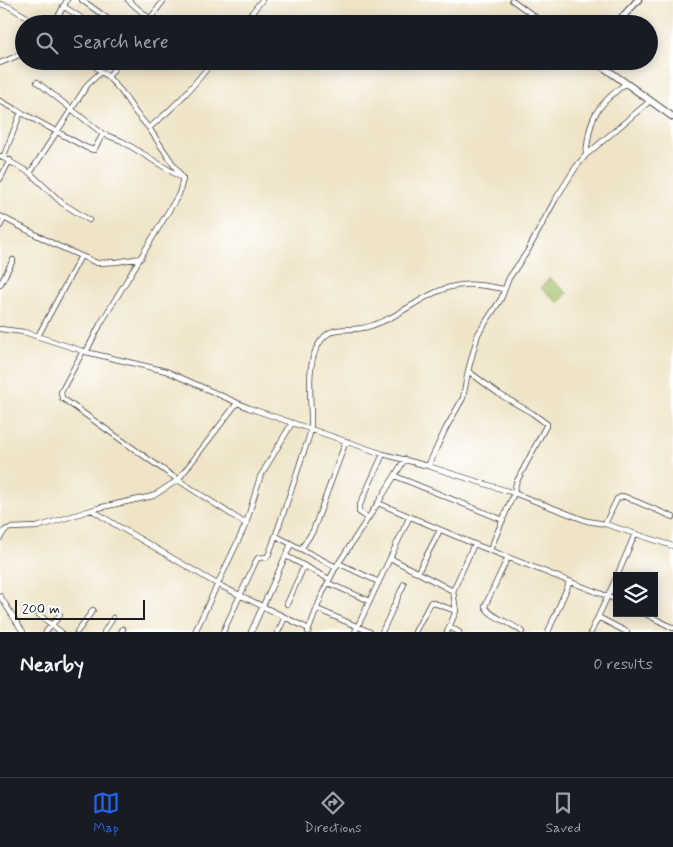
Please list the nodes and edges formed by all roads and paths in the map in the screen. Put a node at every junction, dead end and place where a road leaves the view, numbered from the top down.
1 (67, 0) edge
2 (82, 0) edge
3 (128, 0) edge
4 (164, 0) edge
5 (262, 0) edge
6 (512, 0) edge
7 (638, 0) edge
8 (1, 4) edge
9 (63, 6) junction
10 (23, 15) edge
11 (58, 15) edge
12 (77, 15) edge
13 (103, 15) edge
14 (142, 15) edge
15 (153, 15) edge
16 (250, 15) edge
17 (533, 15) edge
18 (624, 15) edge
19 (15, 57) edge
20 (0, 63) edge
21 (113, 70) edge
22 (206, 70) edge
23 (606, 70) edge
24 (101, 72) joint
25 (108, 77) junction
26 (37, 82) dead end
27 (624, 84) junction
28 (0, 101) edge
29 (650, 101) junction
30 (71, 109) junction
31 (21, 112) junction
32 (673, 116) edge
33 (149, 128) junction
34 (56, 131) junction
35 (103, 134) junction
36 (586, 156) junction
37 (1, 157) edge
38 (10, 160) junction
39 (30, 173) junction
40 (0, 179) edge
41 (183, 179) junction
42 (2, 218) edge
43 (89, 220) dead end
44 (0, 226) edge
45 (81, 256) junction
46 (141, 258) junction
47 (13, 260) dead end
48 (0, 285) edge
49 (504, 289) junction
50 (0, 329) edge
51 (38, 336) junction
52 (85, 351) junction
53 (468, 371) junction
54 (237, 403) junction
55 (292, 423) junction
56 (311, 429) junction
57 (346, 441) junction
58 (383, 454) junction
59 (405, 459) junction
60 (428, 466) junction
61 (395, 476) junction
62 (178, 480) junction
63 (514, 493) junction
64 (378, 503) junction
65 (92, 510) junction
66 (410, 516) junction
67 (673, 517) edge
68 (368, 518) junction
69 (503, 520) junction
70 (246, 524) junction
71 (605, 524) junction
72 (440, 530) junction
73 (636, 534) junction
74 (276, 536) junction
75 (0, 538) edge
76 (291, 544) junction
77 (474, 544) junction
78 (673, 546) edge
79 (301, 549) junction
80 (490, 550) junction
81 (286, 556) junction
82 (508, 557) junction
83 (390, 558) junction
84 (337, 565) junction
85 (304, 566) junction
86 (418, 572) junction
87 (619, 572) edge
88 (328, 581) junction
89 (570, 581) junction
90 (379, 582) junction
91 (217, 584) junction
92 (404, 584) dead end
93 (613, 585) edge
94 (453, 591) junction
95 (0, 596) edge
96 (240, 596) junction
97 (608, 596) junction
98 (613, 598) edge
99 (370, 601) junction
100 (287, 604) dead end
101 (263, 606) junction
102 (317, 608) junction
103 (94, 610) dead end
104 (456, 611) junction
105 (38, 614) dead end
106 (60, 615) dead end
107 (598, 617) junction
108 (652, 617) edge
109 (113, 618) dead end
110 (285, 618) junction
111 (52, 625) junction
112 (357, 627) junction
113 (673, 628) edge
114 (309, 630) edge
115 (448, 630) edge
116 (22, 632) edge
117 (46, 632) edge
118 (61, 632) edge
119 (77, 632) edge
120 (104, 632) edge
121 (195, 632) edge
122 (223, 632) edge
123 (251, 632) edge
124 (278, 632) edge
125 (355, 632) edge
126 (370, 632) edge
127 (382, 632) edge
128 (415, 632) edge
129 (459, 632) edge
130 (522, 632) edge
131 (548, 632) edge
132 (591, 632) edge
133 (626, 632) edge

1 - 9 street
2 - 13 street
3 - 14 street
4 - 15 street
5 - 16 street
6 - 17 street
7 - 18 street
8 - 10 street
9 - 11 street
9 - 12 street
19 - 20 street
21 - 25 street
22 - 33 street
23 - 27 street
24 - 25 street
24 - 30 street
25 - 33 street
26 - 30 street
27 - 29 street
27 - 36 street
28 - 31 street
29 - 32 street
29 - 36 street
30 - 34 street
30 - 35 street
31 - 34 street
31 - 37 street
33 - 41 street
34 - 35 street
34 - 39 street
35 - 41 street
36 - 49 street
37 - 38 street
38 - 39 street
38 - 40 street
39 - 43 street
41 - 46 street
42 - 44 street
42 - 45 street
45 - 46 street
45 - 51 street
46 - 52 street
47 - 48 street
49 - 53 street
49 - 56 street
50 - 51 street
51 - 52 street
52 - 54 street
52 - 62 street
53 - 60 street
53 - 63 street
54 - 55 street
54 - 62 street
55 - 56 street
55 - 70 street
56 - 57 street
56 - 74 street
57 - 58 street
57 - 79 street
58 - 59 street
58 - 68 street
59 - 60 street
59 - 61 street
60 - 63 street
61 - 64 street
61 - 69 street
62 - 65 street
62 - 70 street
63 - 69 street
63 - 71 street
64 - 66 street
64 - 68 street
65 - 75 street
65 - 91 street
66 - 72 street
66 - 83 street
67 - 71 street
68 - 84 street
69 - 80 street
70 - 91 street
71 - 73 street
72 - 77 street
72 - 86 street
73 - 78 street
73 - 87 street
74 - 76 street
74 - 96 street
76 - 79 street
76 - 81 street
77 - 80 street
77 - 94 street
79 - 84 street
80 - 82 street
81 - 85 street
81 - 101 street
82 - 89 street
82 - 130 street
83 - 86 street
83 - 90 street
84 - 88 street
84 - 90 street
85 - 88 street
85 - 100 street
86 - 94 street
88 - 99 street
88 - 102 street
89 - 97 street
89 - 131 street
90 - 99 street
91 - 96 street
91 - 121 street
92 - 127 street
93 - 97 street
94 - 104 street
95 - 116 street
96 - 101 street
96 - 122 street
97 - 98 street
97 - 107 street
99 - 112 street
101 - 110 street
101 - 123 street
102 - 112 street
102 - 114 street
103 - 119 street
104 - 115 street
104 - 128 street
105 - 111 street
106 - 111 street
107 - 132 street
107 - 133 street
108 - 113 street
109 - 120 street
110 - 114 street
110 - 124 street
111 - 117 street
111 - 118 street
112 - 125 street
112 - 126 street
115 - 129 street

